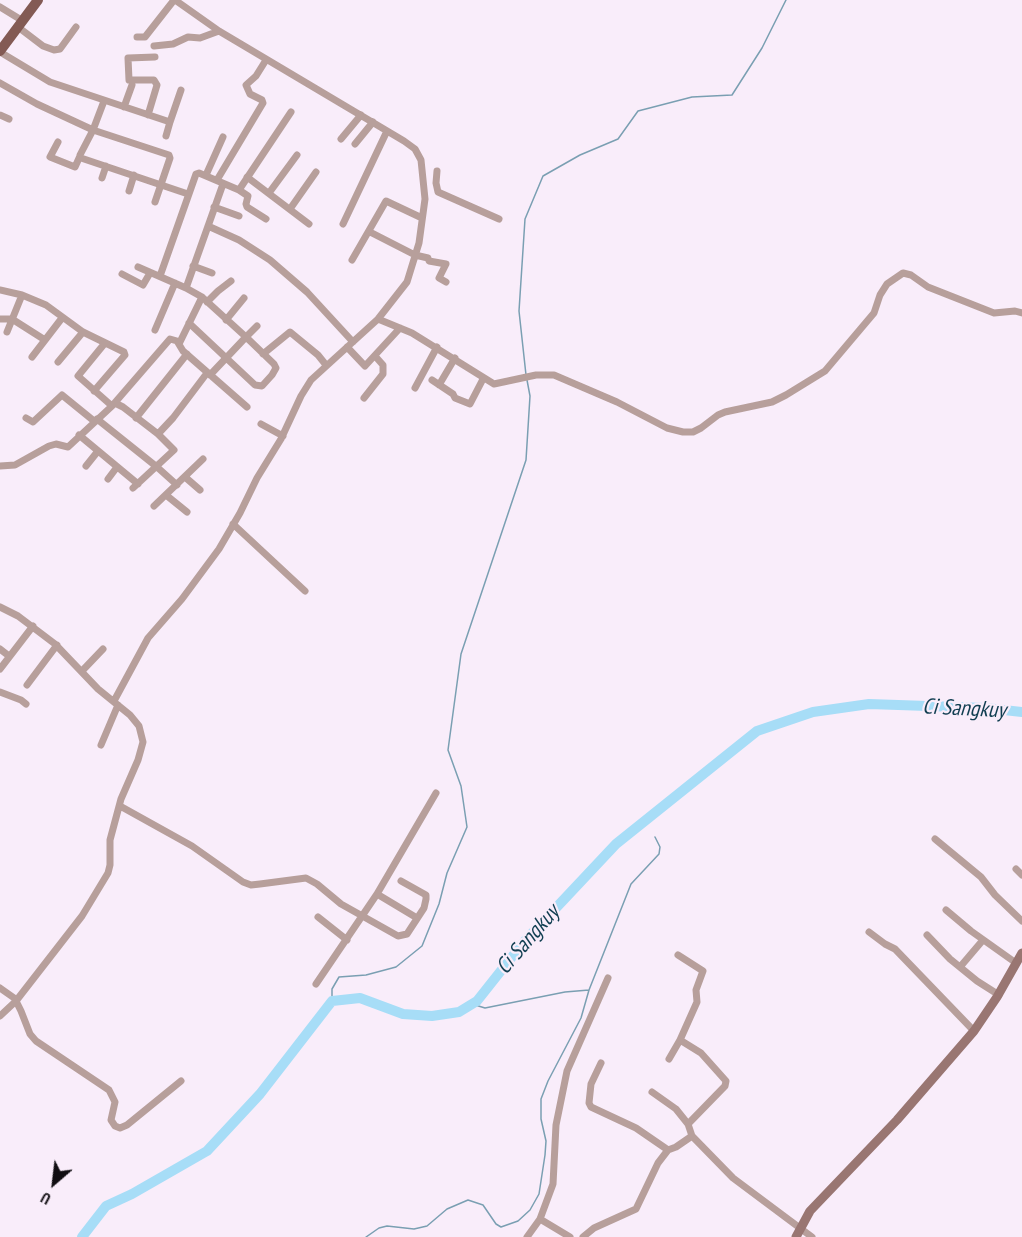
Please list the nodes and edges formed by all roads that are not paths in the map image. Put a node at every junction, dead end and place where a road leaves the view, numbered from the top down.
1 (38, 0) edge
2 (175, 0) edge
3 (0, 7) edge
4 (21, 24) junction
5 (76, 27) dead end
6 (219, 31) junction
7 (137, 37) dead end
8 (153, 46) dead end
9 (0, 51) edge
10 (155, 57) dead end
11 (266, 60) junction
12 (0, 82) edge
13 (132, 85) dead end
14 (181, 90) dead end
15 (104, 101) junction
16 (124, 107) junction
17 (291, 112) dead end
18 (0, 115) edge
19 (148, 115) junction
20 (361, 115) junction
21 (9, 120) dead end
22 (170, 122) junction
23 (373, 122) junction
24 (93, 130) junction
25 (387, 131) junction
26 (166, 136) dead end
27 (223, 137) dead end
28 (341, 139) dead end
29 (58, 142) dead end
30 (355, 144) dead end
31 (297, 155) dead end
32 (80, 156) junction
33 (106, 166) junction
34 (436, 171) dead end
35 (316, 172) dead end
36 (134, 175) junction
37 (206, 175) junction
38 (247, 177) junction
39 (102, 178) dead end
40 (220, 182) junction
41 (161, 184) junction
42 (239, 190) junction
43 (129, 191) dead end
44 (269, 193) junction
45 (188, 194) junction
46 (155, 202) dead end
47 (214, 207) junction
48 (290, 209) junction
49 (239, 216) dead end
50 (423, 218) junction
51 (266, 219) dead end
52 (499, 219) dead end
53 (309, 224) dead end
54 (343, 224) dead end
55 (207, 226) junction
56 (370, 232) junction
57 (415, 255) junction
58 (352, 260) dead end
59 (138, 267) dead end
60 (193, 267) junction
61 (150, 273) junction
62 (212, 273) dead end
63 (122, 274) dead end
64 (160, 276) junction
65 (231, 281) dead end
66 (446, 282) dead end
67 (175, 283) junction
68 (186, 288) junction
69 (0, 290) edge
70 (22, 295) junction
71 (244, 298) dead end
72 (204, 300) junction
73 (1022, 313) edge
74 (62, 318) junction
75 (0, 319) edge
76 (12, 319) junction
77 (378, 319) junction
78 (226, 320) junction
79 (189, 322) junction
80 (257, 326) dead end
81 (400, 328) junction
82 (155, 330) dead end
83 (7, 332) dead end
84 (83, 332) junction
85 (246, 337) junction
86 (45, 340) junction
87 (105, 343) junction
88 (178, 344) junction
89 (350, 344) junction
90 (437, 347) junction
91 (187, 354) junction
92 (263, 354) junction
93 (375, 356) junction
94 (32, 357) dead end
95 (226, 358) junction
96 (455, 358) junction
97 (58, 362) dead end
98 (326, 365) junction
99 (209, 374) junction
100 (483, 379) junction
101 (432, 380) dead end
102 (439, 385) junction
103 (415, 388) dead end
104 (94, 391) junction
105 (364, 398) dead end
106 (114, 405) junction
107 (247, 407) dead end
108 (26, 418) dead end
109 (136, 418) junction
110 (96, 420) junction
111 (261, 424) dead end
112 (158, 434) junction
113 (79, 435) junction
114 (283, 436) junction
115 (98, 451) junction
116 (203, 459) dead end
117 (0, 466) edge
118 (86, 466) dead end
119 (117, 467) junction
120 (157, 467) junction
121 (185, 477) junction
122 (108, 479) dead end
123 (177, 485) junction
124 (200, 490) dead end
125 (166, 495) junction
126 (154, 506) dead end
127 (186, 512) dead end
128 (234, 524) junction
129 (305, 591) dead end
130 (0, 607) edge
131 (33, 626) junction
132 (57, 645) junction
133 (0, 649) edge
134 (103, 650) dead end
135 (9, 656) junction
136 (0, 669) edge
137 (82, 671) junction
138 (27, 685) dead end
139 (0, 692) edge
140 (116, 703) junction
141 (26, 704) dead end
142 (101, 745) dead end
143 (436, 793) dead end
144 (120, 806) junction
145 (935, 839) dead end
146 (401, 881) dead end
147 (377, 894) junction
148 (946, 910) dead end
149 (318, 917) dead end
150 (363, 917) junction
151 (417, 918) junction
152 (1022, 921) edge
153 (869, 932) dead end
154 (927, 935) dead end
155 (347, 940) junction
156 (983, 940) junction
157 (1022, 953) edge
158 (678, 955) dead end
159 (1016, 963) junction
160 (960, 967) junction
161 (608, 978) dead end
162 (316, 984) dead end
163 (0, 988) edge
164 (999, 995) junction
165 (18, 1004) junction
166 (0, 1016) edge
167 (974, 1031) junction
168 (680, 1040) junction
169 (669, 1059) dead end
170 (601, 1063) dead end
171 (181, 1081) dead end
172 (652, 1092) dead end
173 (688, 1124) junction
174 (692, 1136) junction
175 (668, 1150) junction
176 (540, 1219) junction
177 (798, 1232) edge
178 (527, 1237) edge
179 (570, 1237) edge
180 (583, 1237) edge
181 (812, 1237) edge

1 - 4 main road
2 - 6 street
2 - 7 street
3 - 4 street
4 - 5 street
4 - 9 main road
6 - 8 street
6 - 11 street
9 - 15 street
10 - 19 street
11 - 20 street
11 - 40 street
12 - 24 street
13 - 16 street
14 - 22 street
15 - 16 street
15 - 24 street
16 - 19 street
17 - 38 street
18 - 21 street
19 - 22 street
20 - 23 street
20 - 28 street
22 - 26 street
23 - 25 street
23 - 30 street
24 - 32 street
24 - 41 street
25 - 50 street
25 - 54 street
27 - 37 street
29 - 32 street
31 - 44 street
32 - 33 street
33 - 36 street
33 - 39 street
34 - 52 street
35 - 48 street
36 - 41 street
36 - 43 street
37 - 40 street
37 - 45 street
38 - 42 street
38 - 44 street
40 - 42 street
40 - 47 street
41 - 45 street
41 - 46 street
42 - 51 street
44 - 48 street
45 - 64 street
47 - 49 street
47 - 55 street
48 - 53 street
50 - 56 street
50 - 57 street
55 - 60 street
55 - 89 street
56 - 57 street
56 - 58 street
57 - 66 street
57 - 77 street
59 - 61 street
60 - 62 street
60 - 68 street
61 - 63 street
61 - 64 street
64 - 67 street
65 - 72 street
67 - 68 street
67 - 82 street
68 - 72 street
69 - 70 street
70 - 74 street
70 - 76 street
71 - 78 street
72 - 78 street
72 - 79 street
73 - 100 street
74 - 84 street
74 - 86 street
75 - 76 street
76 - 83 street
76 - 86 street
77 - 81 street
77 - 89 street
78 - 85 street
79 - 88 street
79 - 95 street
80 - 85 street
81 - 90 street
81 - 93 street
84 - 87 street
84 - 97 street
85 - 92 street
85 - 95 street
86 - 94 street
87 - 104 street
87 - 104 street
88 - 91 street
88 - 106 street
89 - 93 street
89 - 98 street
90 - 96 street
90 - 103 street
91 - 99 street
91 - 109 street
92 - 95 street
92 - 98 street
93 - 105 street
95 - 99 street
96 - 100 street
96 - 102 street
98 - 114 street
99 - 107 street
99 - 112 street
100 - 102 street
101 - 102 street
104 - 106 street
106 - 109 street
106 - 110 street
108 - 110 street
109 - 112 street
110 - 113 street
110 - 120 street
111 - 114 street
112 - 120 street
113 - 115 street
113 - 117 street
114 - 128 street
115 - 118 street
115 - 119 street
116 - 121 street
119 - 120 street
119 - 122 street
120 - 123 street
121 - 123 street
121 - 124 street
123 - 125 street
125 - 126 street
125 - 127 street
128 - 129 street
128 - 140 street
130 - 131 street
131 - 132 street
131 - 135 street
132 - 137 street
132 - 138 street
133 - 135 street
134 - 137 street
135 - 136 street
137 - 140 street
139 - 141 street
140 - 142 street
140 - 144 street
143 - 147 street
144 - 150 street
144 - 165 street
145 - 152 street
146 - 151 street
147 - 150 street
147 - 151 street
148 - 156 street
149 - 155 street
150 - 151 street
150 - 155 street
153 - 167 street
154 - 160 street
155 - 162 street
156 - 159 street
156 - 160 street
157 - 159 street
158 - 168 street
159 - 164 street
160 - 164 street
161 - 176 street
163 - 165 street
164 - 167 street
165 - 166 street
165 - 171 street
167 - 177 street
168 - 169 street
168 - 173 street
170 - 175 street
172 - 173 street
173 - 174 street
174 - 175 street
174 - 177 street
175 - 180 street
176 - 178 street
176 - 179 street
177 - 181 street

